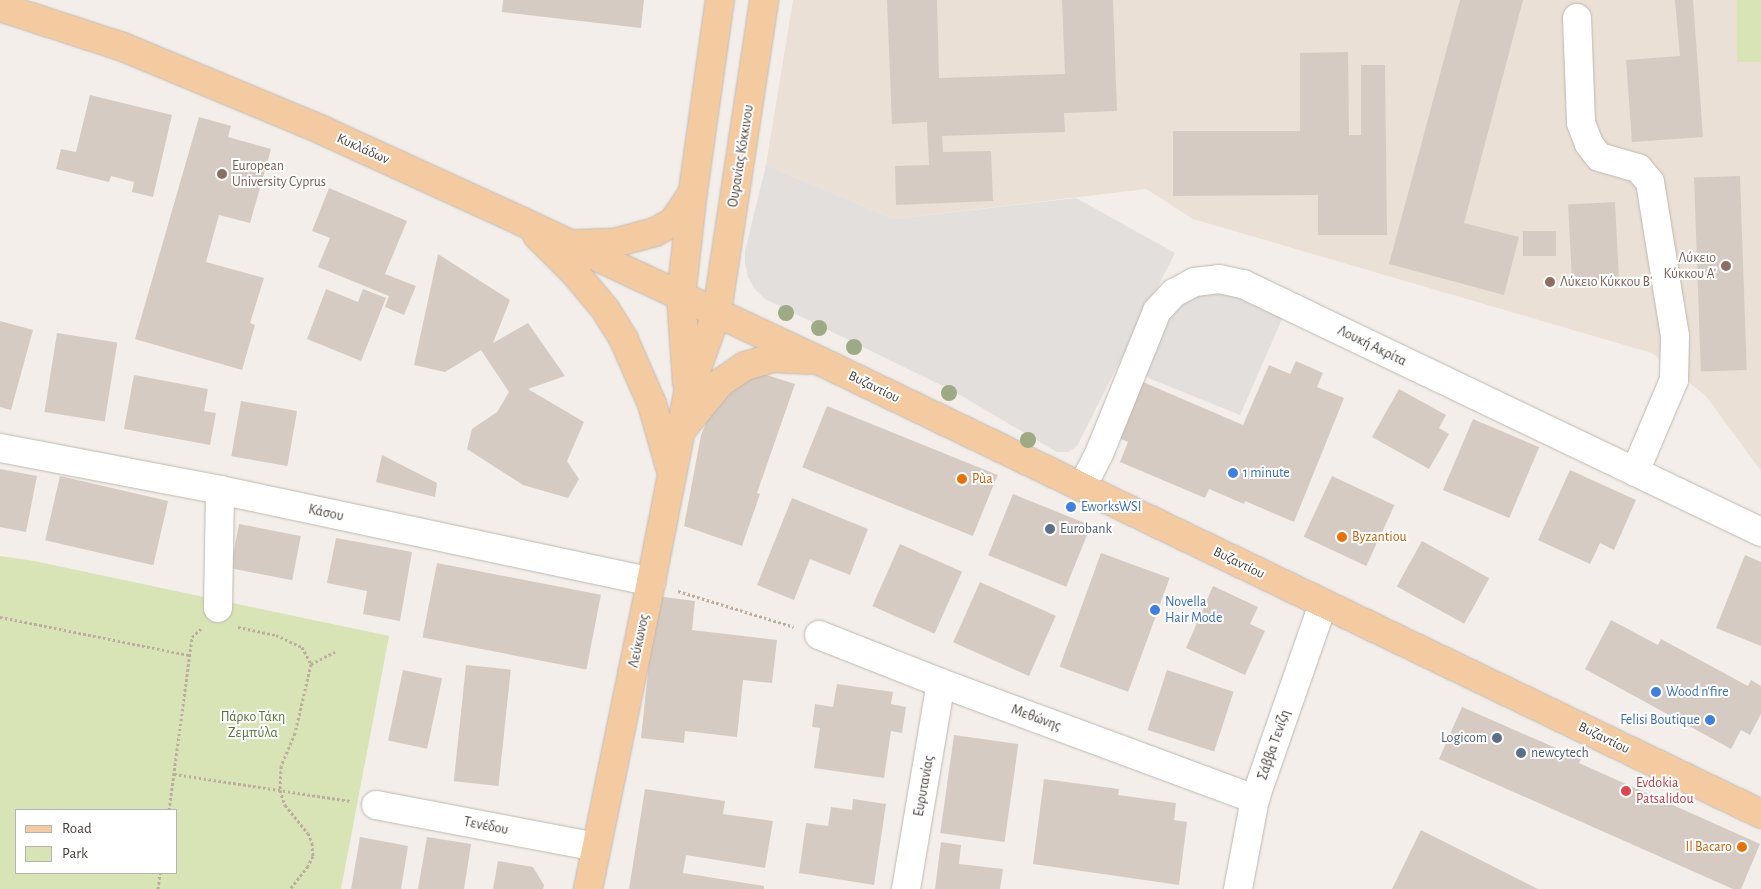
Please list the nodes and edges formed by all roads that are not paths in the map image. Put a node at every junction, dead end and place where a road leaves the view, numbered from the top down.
1 (720, 0) edge
2 (764, 0) edge
3 (0, 7) edge
4 (1577, 18) dead end
5 (693, 190) junction
6 (524, 222) junction
7 (569, 243) junction
8 (681, 296) junction
9 (717, 312) junction
10 (822, 362) junction
11 (688, 393) junction
12 (680, 432) junction
13 (0, 448) edge
14 (1635, 472) junction
15 (672, 473) junction
16 (1082, 487) junction
17 (220, 490) junction
18 (1761, 532) edge
19 (651, 582) junction
20 (1323, 604) junction
21 (214, 615) road end
22 (819, 635) road end
23 (941, 683) junction
24 (1255, 799) junction
25 (376, 805) road end
26 (1761, 814) edge
27 (596, 847) junction
28 (588, 889) edge
29 (906, 889) edge
30 (1238, 889) edge

1 - 5 main road
2 - 9 main road, Ουρανίας Κόκκινου
3 - 6 main road, Κυκλάδων
4 - 14 street
5 - 7 main road
5 - 8 main road
6 - 7 main road, Κυκλάδων
6 - 15 main road
7 - 8 main road, Κυκλάδων
8 - 9 main road, Κυκλάδων
8 - 11 main road, Λεύκωνος
9 - 10 main road, Βυζαντίου
9 - 11 main road, Λεύκωνος
10 - 12 main road
10 - 16 main road, Βυζαντίου
11 - 12 main road, Λεύκωνος
12 - 15 main road, Λεύκωνος
13 - 17 street, Κάσου
14 - 16 street, Λουκή Ακρίτα
14 - 18 street, Λουκή Ακρίτα
15 - 19 main road, Λεύκωνος
16 - 20 main road, Βυζαντίου
17 - 19 street, Κάσου
17 - 21 street
19 - 27 main road, Λεύκωνος
20 - 24 street, Σάββα Τενίζη
20 - 26 main road, Βυζαντίου
22 - 23 street, Μεθώνης
23 - 24 street, Μεθώνης
23 - 29 street, Ευρυτανίας
24 - 30 street, Σάββα Τενίζη
25 - 27 street, Τενέδου
27 - 28 main road, Λεύκωνος

